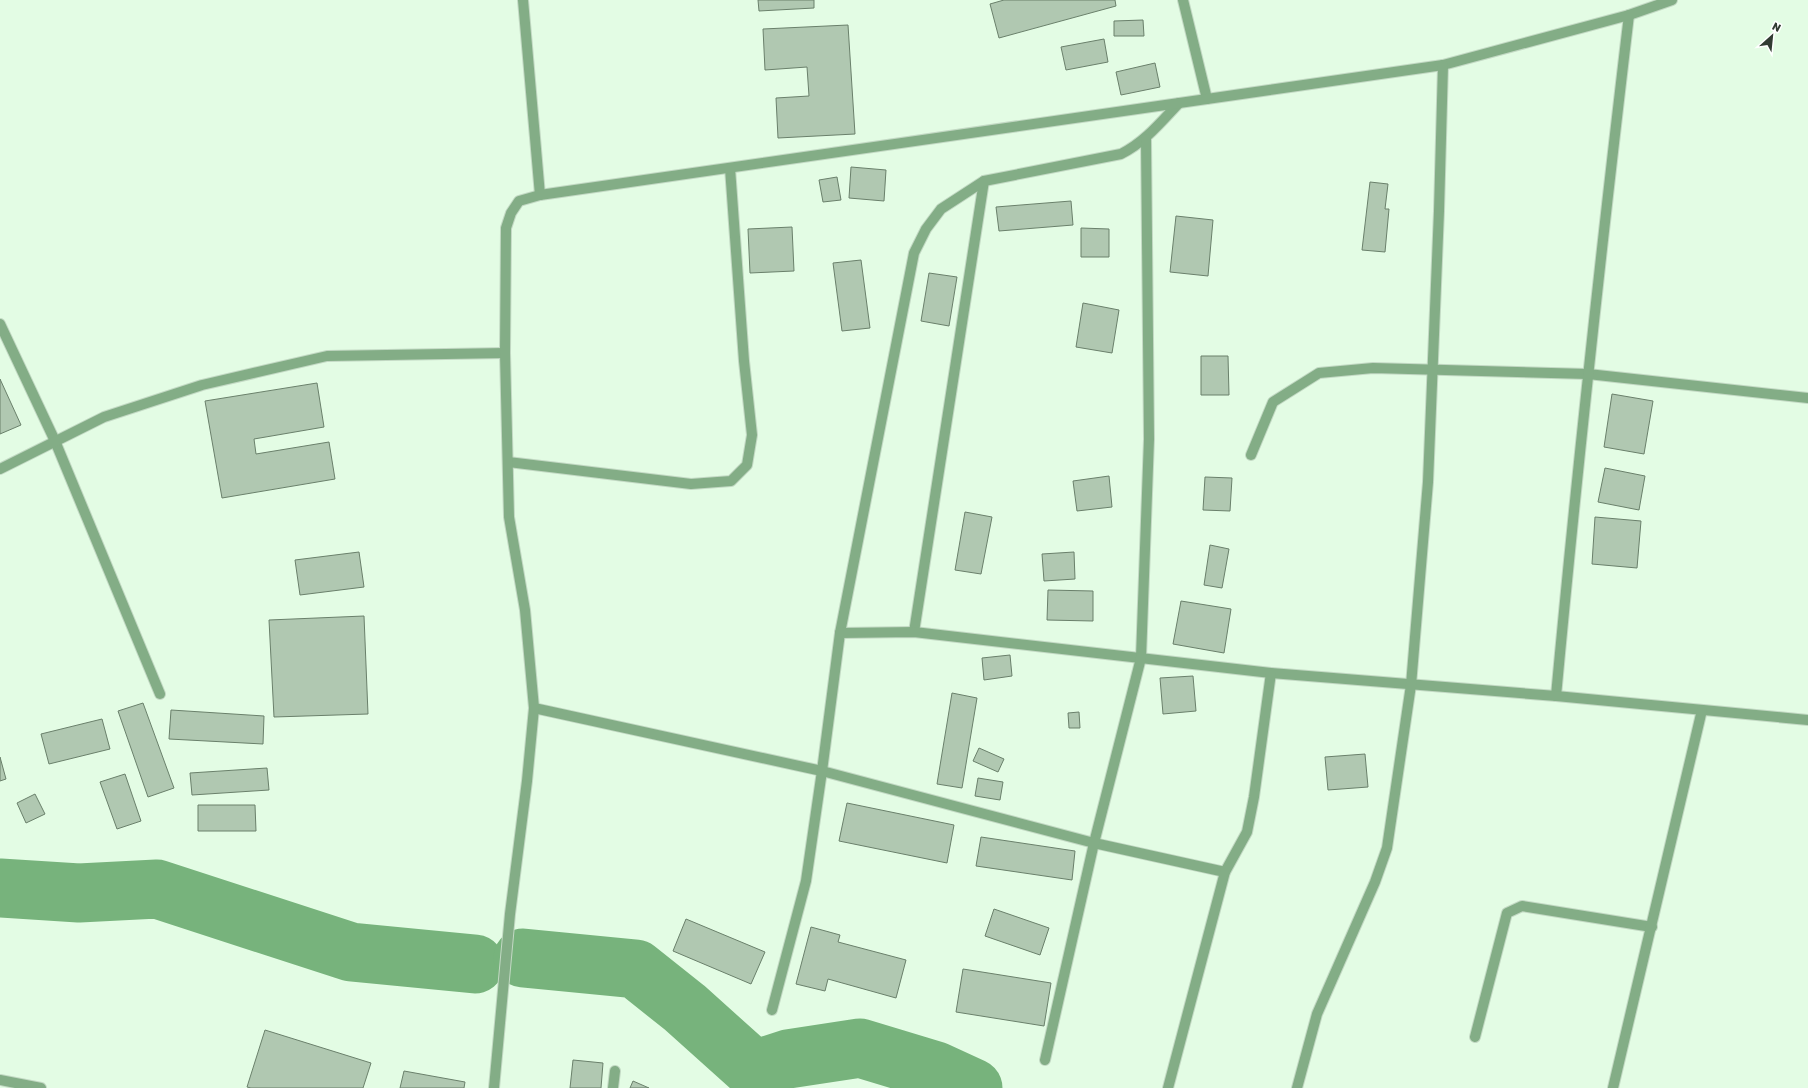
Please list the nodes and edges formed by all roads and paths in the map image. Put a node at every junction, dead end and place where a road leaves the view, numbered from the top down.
1 (523, 0) edge
2 (1183, 0) edge
3 (1672, 0) edge
4 (1629, 15) junction
5 (1443, 65) junction
6 (1207, 99) junction
7 (1179, 103) junction
8 (1146, 138) junction
9 (730, 168) junction
10 (984, 181) junction
11 (540, 195) junction
12 (0, 324) edge
13 (505, 353) junction
14 (1432, 370) junction
15 (1588, 374) junction
16 (1808, 398) edge
17 (54, 442) junction
18 (1252, 455) dead end
19 (508, 462) junction
20 (0, 469) edge
21 (914, 632) junction
22 (840, 633) junction
23 (1141, 658) junction
24 (1271, 673) junction
25 (1411, 685) junction
26 (160, 694) dead end
27 (1556, 696) junction
28 (534, 708) junction
29 (1702, 710) junction
30 (1808, 720) edge
31 (822, 771) junction
32 (1094, 843) junction
33 (1224, 872) junction
34 (1652, 927) junction
35 (772, 1010) dead end
36 (1475, 1037) dead end
37 (1045, 1060) dead end
38 (615, 1072) dead end
39 (0, 1080) edge
40 (41, 1088) edge
41 (494, 1088) edge
42 (613, 1088) edge
43 (1168, 1088) edge
44 (1298, 1088) edge
45 (1613, 1088) edge

1 - 11 street
2 - 6 street
3 - 4 street
4 - 5 street
4 - 15 street
5 - 6 street
5 - 14 street
6 - 7 street
7 - 8 street
7 - 9 street
8 - 10 street
8 - 23 street
9 - 11 street
9 - 19 street
10 - 21 street
10 - 22 street
11 - 13 street
12 - 17 street
13 - 17 street
13 - 19 street
14 - 15 street
14 - 18 street
14 - 25 street
15 - 16 street
15 - 27 street
17 - 20 street
17 - 26 street
19 - 28 street
21 - 22 street
21 - 23 street
22 - 31 street
23 - 24 street
23 - 32 street
24 - 25 street
24 - 33 street
25 - 27 street
25 - 44 street
27 - 29 street
28 - 31 street
28 - 41 street
29 - 30 street
29 - 34 street
31 - 32 street
31 - 35 street
32 - 33 street
32 - 37 street
33 - 43 street
34 - 36 street
34 - 45 street
38 - 42 street
39 - 40 street

